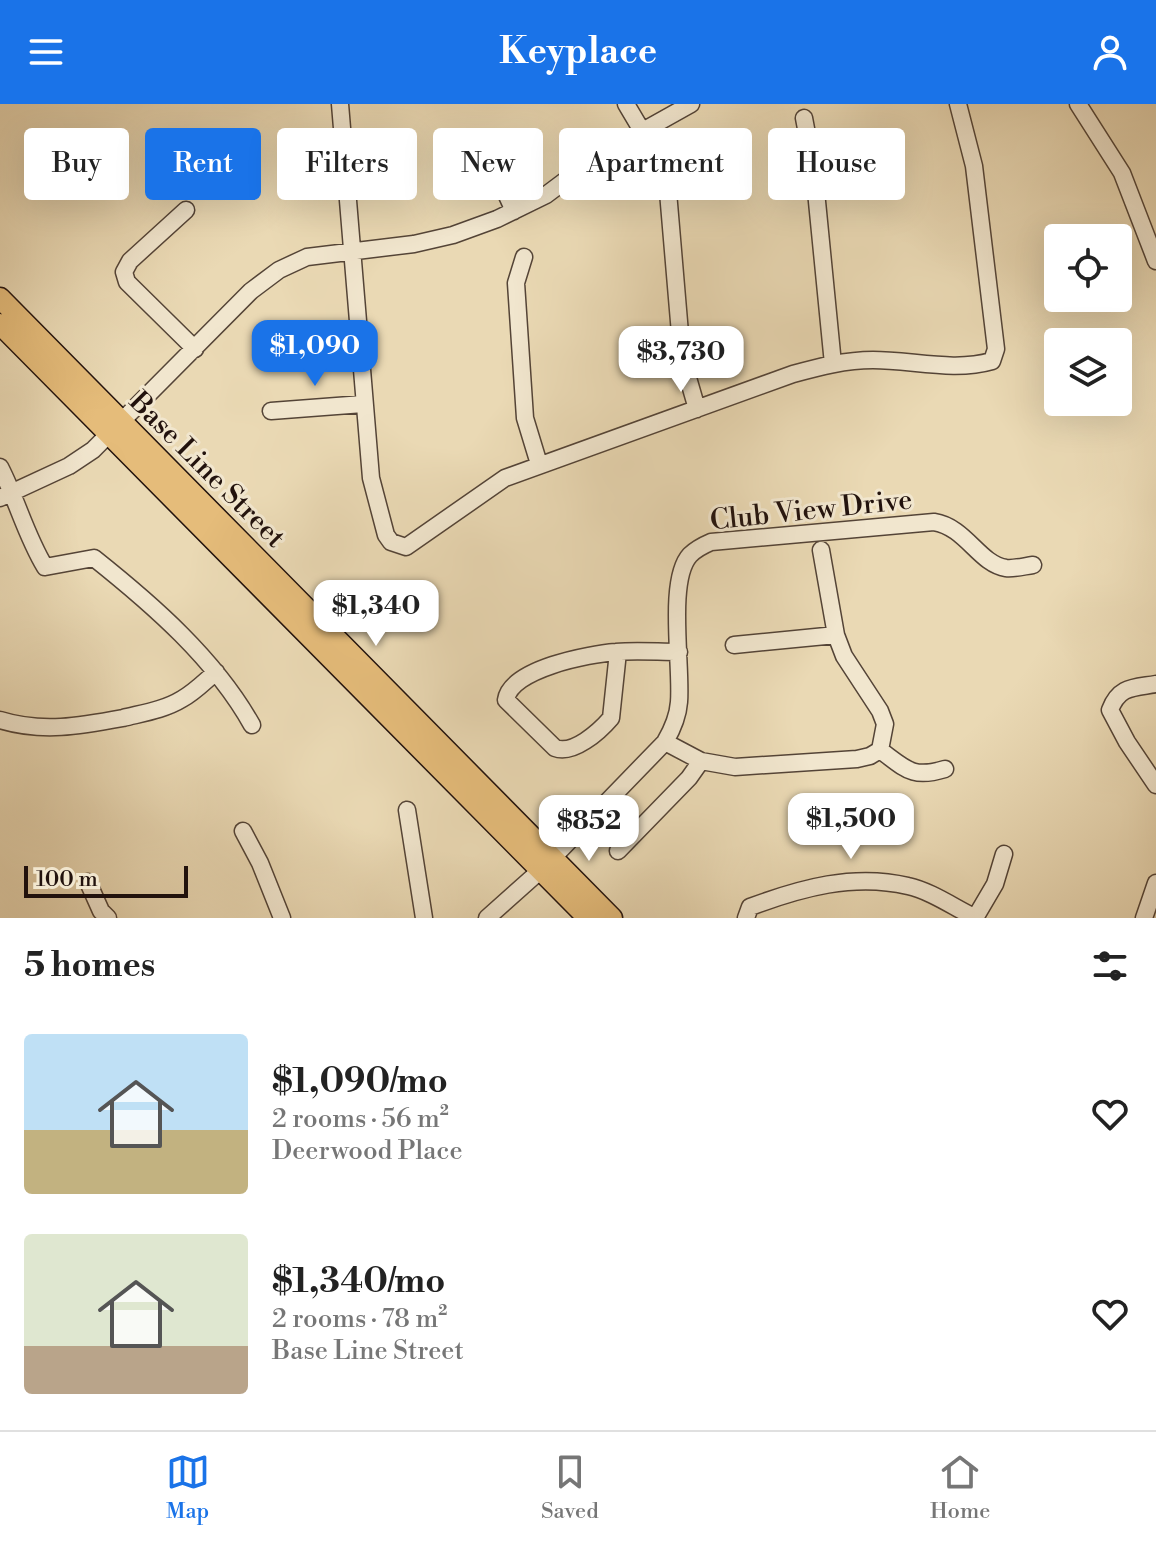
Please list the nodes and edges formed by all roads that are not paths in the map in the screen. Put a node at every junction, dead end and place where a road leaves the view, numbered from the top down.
1 (340, 104) edge
2 (626, 104) edge
3 (691, 104) edge
4 (958, 104) edge
5 (1078, 104) edge
6 (804, 118) dead end
7 (641, 128) edge
8 (650, 128) edge
9 (559, 185) edge
10 (509, 200) edge
11 (669, 200) edge
12 (186, 210) dead end
13 (514, 211) junction
14 (352, 252) junction
15 (524, 257) dead end
16 (1156, 261) edge
17 (0, 298) edge
18 (0, 324) edge
19 (195, 349) junction
20 (833, 364) junction
21 (363, 404) junction
22 (697, 409) junction
23 (271, 411) dead end
24 (116, 427) junction
25 (539, 464) junction
26 (0, 467) edge
27 (7, 495) edge
28 (821, 550) dead end
29 (1033, 565) dead end
30 (836, 635) junction
31 (734, 645) dead end
32 (618, 652) junction
33 (679, 652) junction
34 (216, 672) junction
35 (1156, 684) edge
36 (60, 711) dead end
37 (0, 720) edge
38 (252, 725) dead end
39 (61, 728) junction
40 (665, 742) junction
41 (880, 750) junction
42 (701, 761) junction
43 (945, 769) dead end
44 (1156, 785) edge
45 (407, 810) dead end
46 (243, 831) dead end
47 (618, 851) dead end
48 (1004, 854) dead end
49 (547, 863) junction
50 (88, 882) dead end
51 (1156, 883) edge
52 (108, 918) edge
53 (282, 918) edge
54 (424, 918) edge
55 (487, 918) edge
56 (588, 918) edge
57 (612, 918) edge
58 (746, 918) edge
59 (976, 918) edge
60 (1144, 918) edge

1 - 14 street
2 - 7 street
3 - 8 street
4 - 20 street
5 - 16 street
6 - 20 street
9 - 13 street
10 - 13 street
11 - 22 street
12 - 19 street
13 - 14 street
14 - 19 street
14 - 21 street
15 - 25 street
17 - 24 main road, Base Line Street
18 - 24 main road, Base Line Street
19 - 24 street
20 - 22 street
21 - 23 street
21 - 25 street
22 - 25 street
24 - 27 street
24 - 49 main road, Base Line Street
26 - 27 street
27 - 34 street
28 - 30 street
29 - 33 street, Club View Drive
30 - 31 street
30 - 41 street
32 - 32 street
32 - 33 street
33 - 40 street, Club View Drive
34 - 38 street
34 - 39 street
35 - 44 street
36 - 39 street
37 - 39 street
40 - 42 street
40 - 49 street, Club View Drive
41 - 42 street
41 - 43 street
42 - 47 street
45 - 54 street
46 - 53 street
48 - 59 street
49 - 55 street, Club View Drive
49 - 56 main road, Base Line Street
49 - 57 main road, Base Line Street
50 - 52 street
51 - 60 street
58 - 59 street

